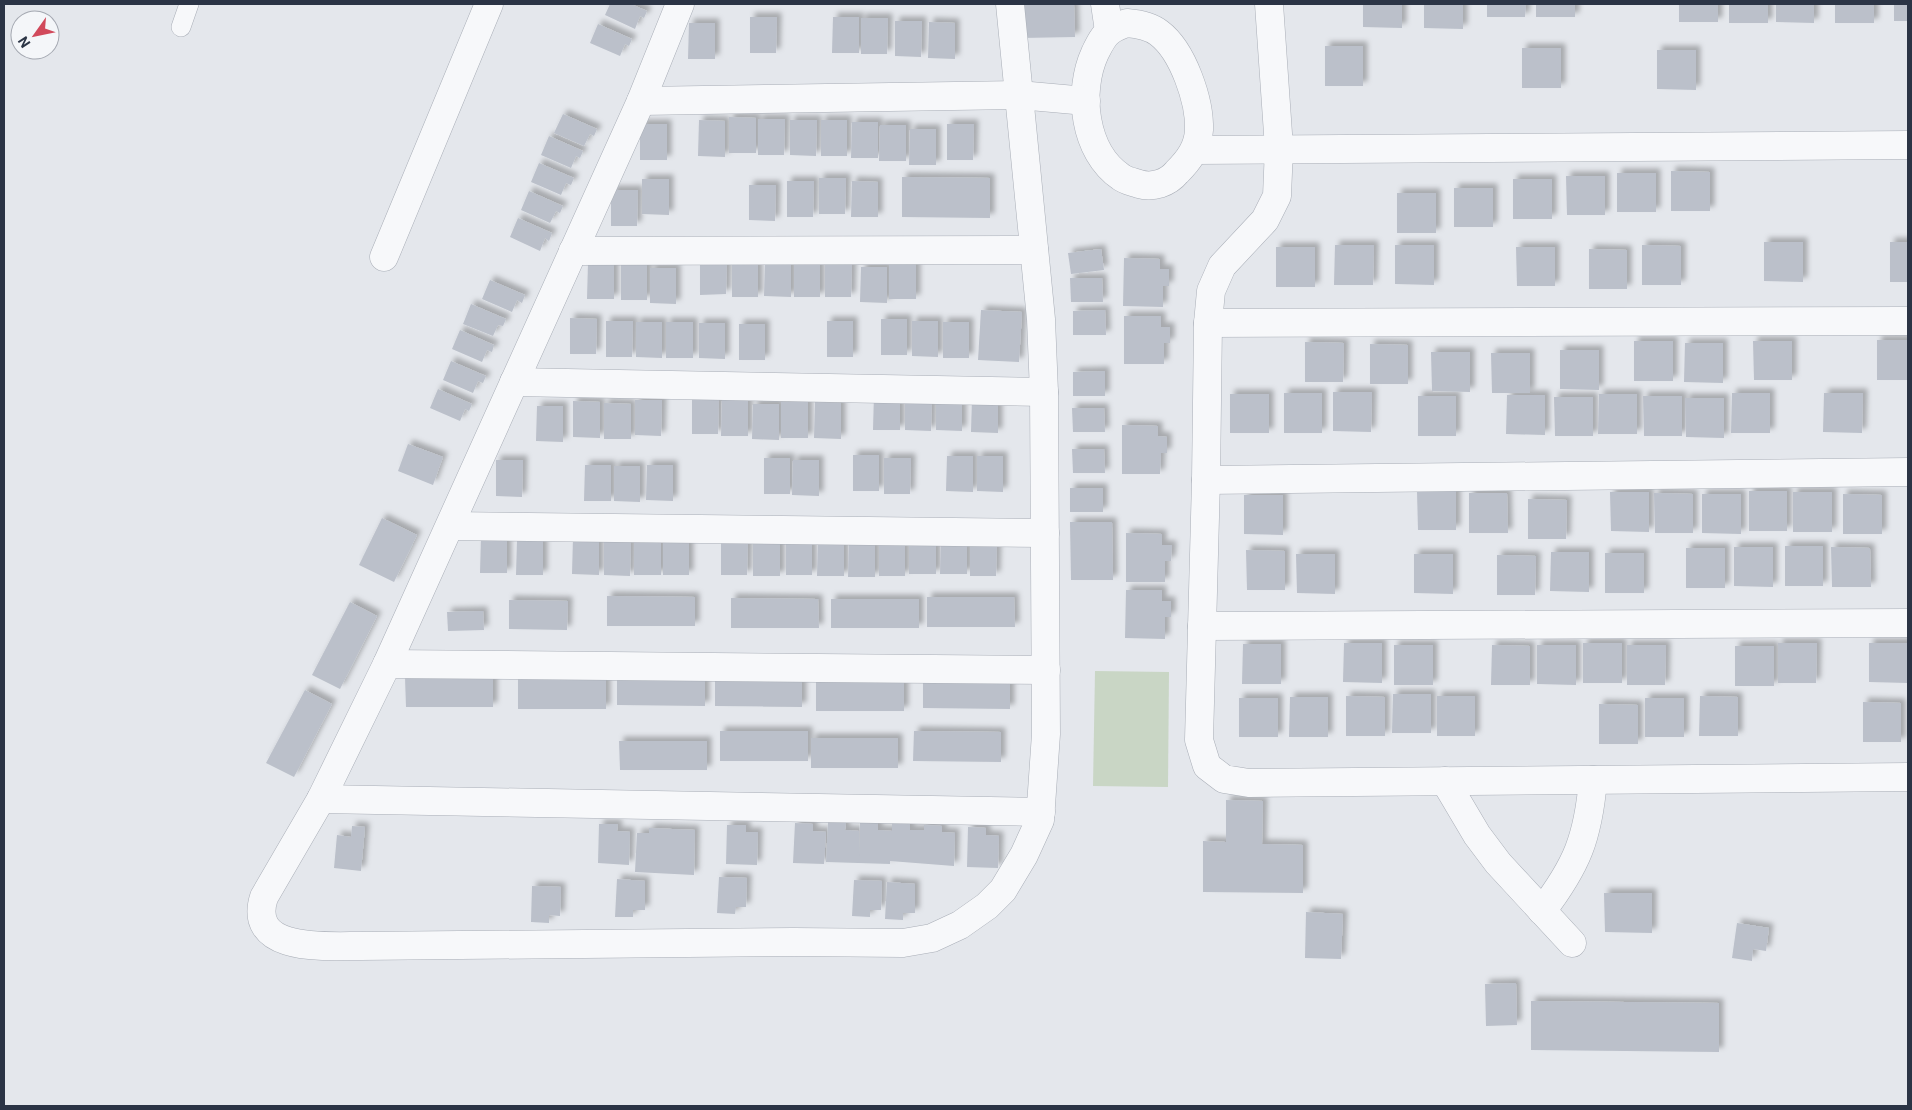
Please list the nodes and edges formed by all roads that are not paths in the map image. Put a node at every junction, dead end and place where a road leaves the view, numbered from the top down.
1 (189, 4) edge
2 (489, 4) edge
3 (680, 4) edge
4 (1010, 4) edge
5 (1105, 4) edge
6 (1269, 4) edge
7 (1151, 17) edge
8 (181, 27) dead end
9 (1109, 32) junction
10 (1019, 95) junction
11 (641, 101) junction
12 (1086, 101) junction
13 (1908, 145) edge
14 (1279, 148) junction
15 (1195, 150) junction
16 (1034, 250) junction
17 (574, 251) junction
18 (384, 257) dead end
19 (1908, 321) edge
20 (1208, 323) junction
21 (514, 382) junction
22 (1044, 392) junction
23 (1908, 472) edge
24 (1206, 480) junction
25 (450, 526) junction
26 (1045, 534) junction
27 (1908, 623) edge
28 (1202, 626) junction
29 (387, 664) junction
30 (1046, 670) junction
31 (1908, 777) edge
32 (1593, 780) junction
33 (1445, 781) junction
34 (320, 799) junction
35 (1041, 812) junction
36 (1542, 911) junction
37 (1572, 943) dead end

1 - 8 lane
2 - 18 street
3 - 11 street
4 - 10 street
5 - 9 street
6 - 14 street
7 - 9 street
7 - 15 street
9 - 12 street
10 - 11 street
10 - 12 street
10 - 16 street
11 - 17 street
12 - 15 street
13 - 14 street
14 - 15 street
14 - 20 street
16 - 17 street
16 - 22 street
17 - 21 street
19 - 20 street
20 - 24 street
21 - 22 street
21 - 25 street
22 - 26 street
23 - 24 street
24 - 28 street
25 - 26 street
25 - 29 street
26 - 30 street
27 - 28 street
28 - 33 street
29 - 30 street
29 - 34 street
30 - 35 street
31 - 32 street
32 - 33 street
32 - 36 street
33 - 36 street
34 - 35 street
34 - 35 street
36 - 37 street

